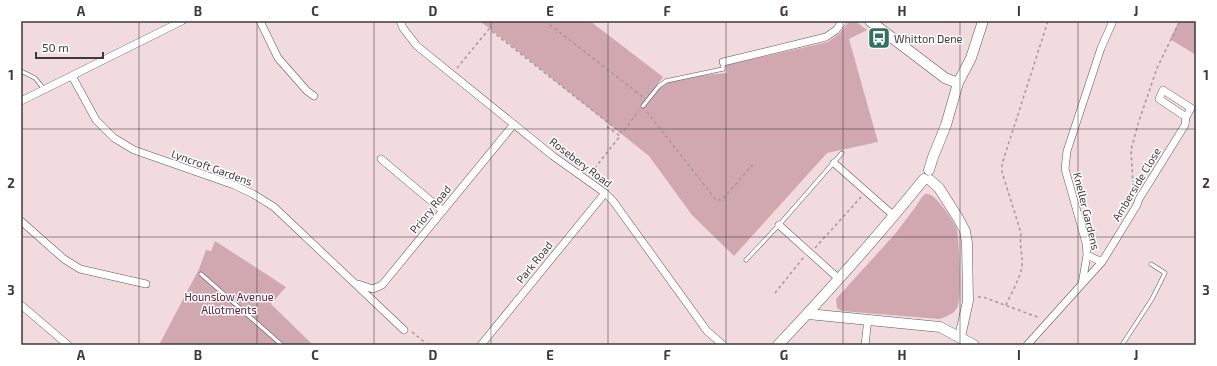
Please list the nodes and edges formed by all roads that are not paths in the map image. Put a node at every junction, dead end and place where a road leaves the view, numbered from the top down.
1 (182, 21) edge
2 (260, 21) edge
3 (400, 21) edge
4 (843, 21) edge
5 (870, 21) edge
6 (983, 21) edge
7 (1113, 21) edge
8 (722, 62) joint
9 (21, 71) edge
10 (72, 76) junction
11 (958, 83) junction
12 (44, 89) junction
13 (314, 96) dead end
14 (21, 101) edge
15 (643, 107) road end
16 (1186, 117) dead end
17 (514, 124) junction
18 (842, 153) dead end
19 (381, 159) dead end
20 (834, 163) junction
21 (927, 180) junction
22 (605, 193) junction
23 (443, 211) junction
24 (894, 216) junction
25 (21, 221) edge
26 (779, 225) junction
27 (1088, 254) junction
28 (746, 260) dead end
29 (1102, 262) junction
30 (1151, 264) dead end
31 (201, 274) dead end
32 (839, 279) junction
33 (354, 283) junction
34 (146, 284) dead end
35 (1082, 284) junction
36 (21, 305) edge
37 (808, 314) junction
38 (868, 319) junction
39 (404, 330) road end
40 (960, 337) junction
41 (68, 345) edge
42 (282, 345) edge
43 (481, 345) edge
44 (723, 345) edge
45 (778, 345) edge
46 (865, 345) edge
47 (974, 345) edge
48 (1027, 345) edge
49 (1122, 345) edge

1 - 10 street
2 - 13 street
3 - 17 street, Rosebery Road
4 - 8 street
5 - 11 street
6 - 11 street
7 - 27 street, Kneller Gardens
8 - 15 lane
9 - 12 lane
10 - 12 street
10 - 33 street, Lyncroft Gardens
11 - 21 street
12 - 14 street
16 - 29 street, Amberside Close
17 - 22 street, Rosebery Road
17 - 23 street, Priory Road
18 - 20 lane
19 - 23 street
20 - 24 street
20 - 26 lane
21 - 24 street
21 - 40 street
22 - 43 street, Park Road
22 - 44 street, Rosebery Road
23 - 33 street, Priory Road
24 - 32 street
25 - 34 street
26 - 28 lane
26 - 32 street
27 - 29 street
27 - 35 street, Kneller Gardens
29 - 35 street, Amberside Close
30 - 49 lane
31 - 42 lane
32 - 37 street
33 - 39 street, Lyncroft Gardens
35 - 48 street
36 - 41 street
37 - 38 street
37 - 45 street
38 - 40 street
38 - 46 street
40 - 47 street

